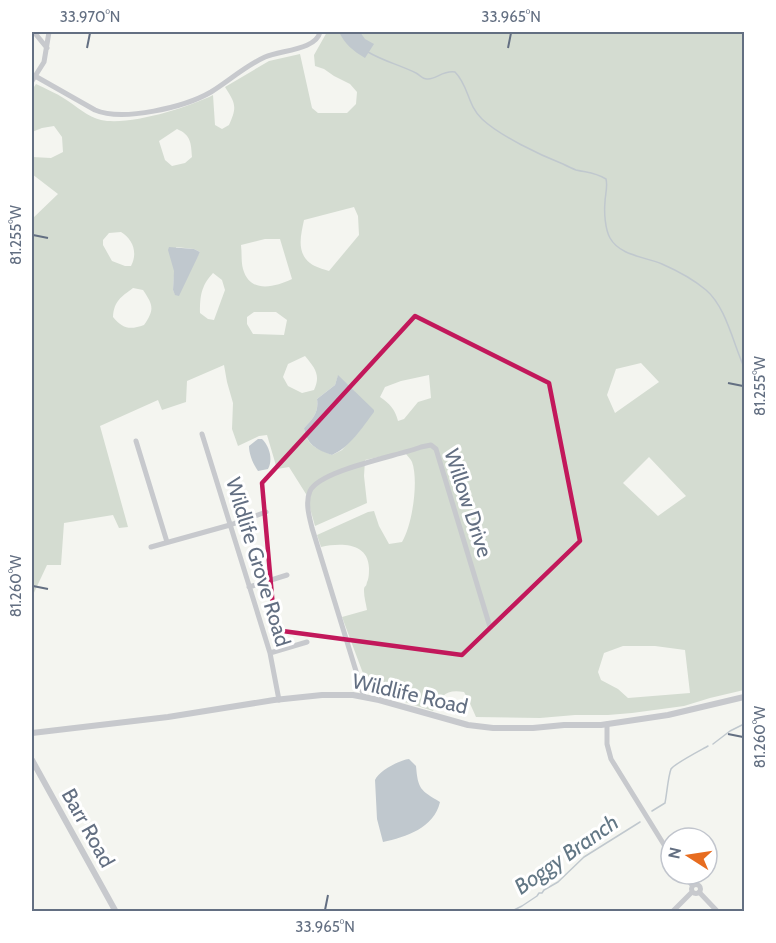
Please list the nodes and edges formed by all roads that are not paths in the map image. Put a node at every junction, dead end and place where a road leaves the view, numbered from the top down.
1 (34, 32) edge
2 (49, 32) edge
3 (320, 32) edge
4 (47, 48) junction
5 (33, 79) edge
6 (202, 434) dead end
7 (136, 441) dead end
8 (266, 512) dead end
9 (230, 525) junction
10 (167, 542) junction
11 (151, 547) dead end
12 (287, 575) dead end
13 (249, 587) junction
14 (490, 627) dead end
15 (306, 642) dead end
16 (270, 653) junction
17 (364, 697) junction
18 (744, 697) edge
19 (279, 700) junction
20 (607, 724) junction
21 (32, 733) edge
22 (32, 760) edge
23 (659, 837) edge
24 (691, 886) edge
25 (694, 890) junction
26 (116, 912) edge
27 (672, 912) edge
28 (718, 912) edge

1 - 4 street
2 - 4 street
3 - 5 street
4 - 5 street
6 - 9 street, Wildlife Grove Road
7 - 10 street
8 - 9 street
9 - 10 street
9 - 13 street, Wildlife Grove Road
10 - 11 street
12 - 13 street
13 - 16 street, Wildlife Grove Road
14 - 17 street, Willow Drive
15 - 16 street
16 - 19 street, Wildlife Grove Road
17 - 19 street, Wildlife Road
17 - 20 street, Wildlife Road
18 - 20 street, Wildlife Road
19 - 21 street, Wildlife Road
20 - 23 street
22 - 26 street, Barr Road
24 - 25 street
25 - 27 street
25 - 28 street

